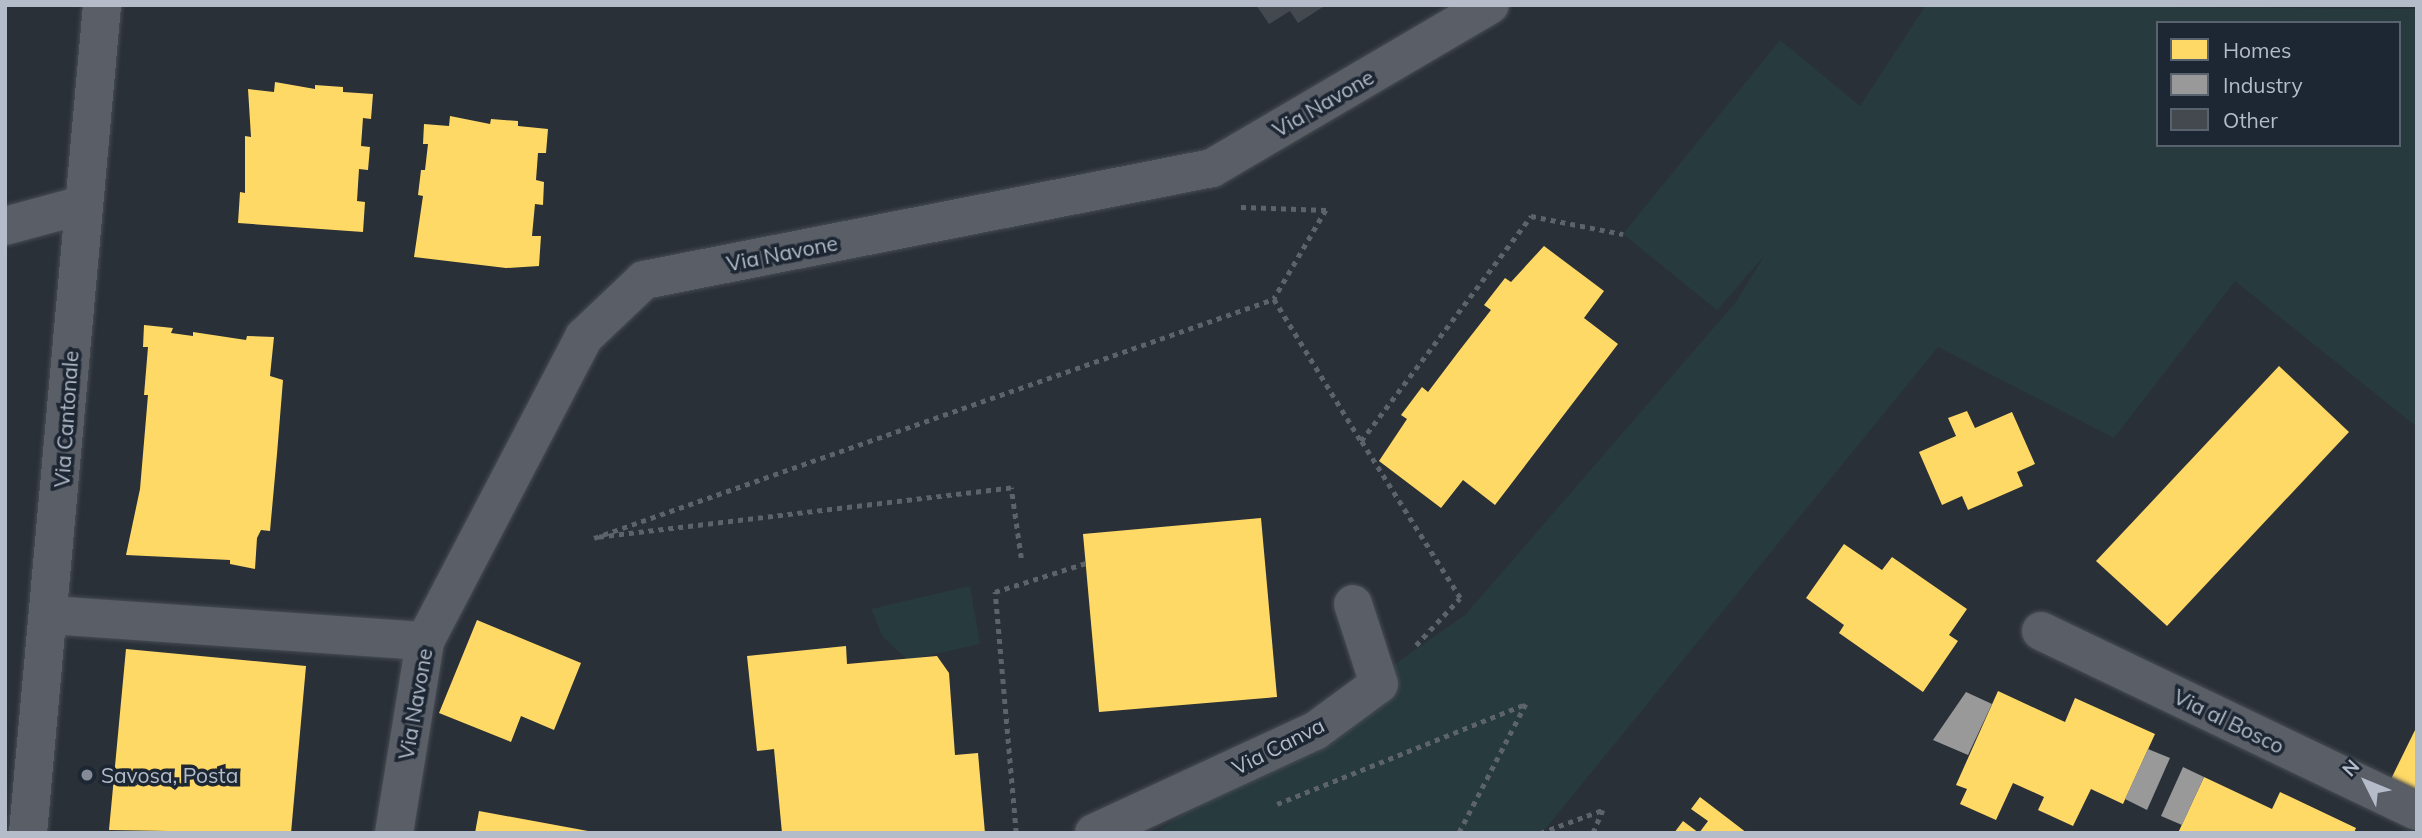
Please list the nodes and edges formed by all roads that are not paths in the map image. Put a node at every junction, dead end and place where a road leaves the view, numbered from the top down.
1 (102, 5) edge
2 (1490, 5) edge
3 (83, 205) junction
4 (5, 226) edge
5 (1353, 604) dead end
6 (51, 615) junction
7 (2040, 631) dead end
8 (425, 641) junction
9 (2417, 811) edge
10 (28, 833) edge
11 (394, 833) edge
12 (1094, 833) edge

1 - 3 street, Via Cantonale
2 - 8 street, Via Navone
3 - 4 street
3 - 6 street, Via Cantonale
5 - 12 street, Via Canva
6 - 8 street
6 - 10 street, Via Cantonale
7 - 9 street, Via al Bosco
8 - 11 street, Via Navone

